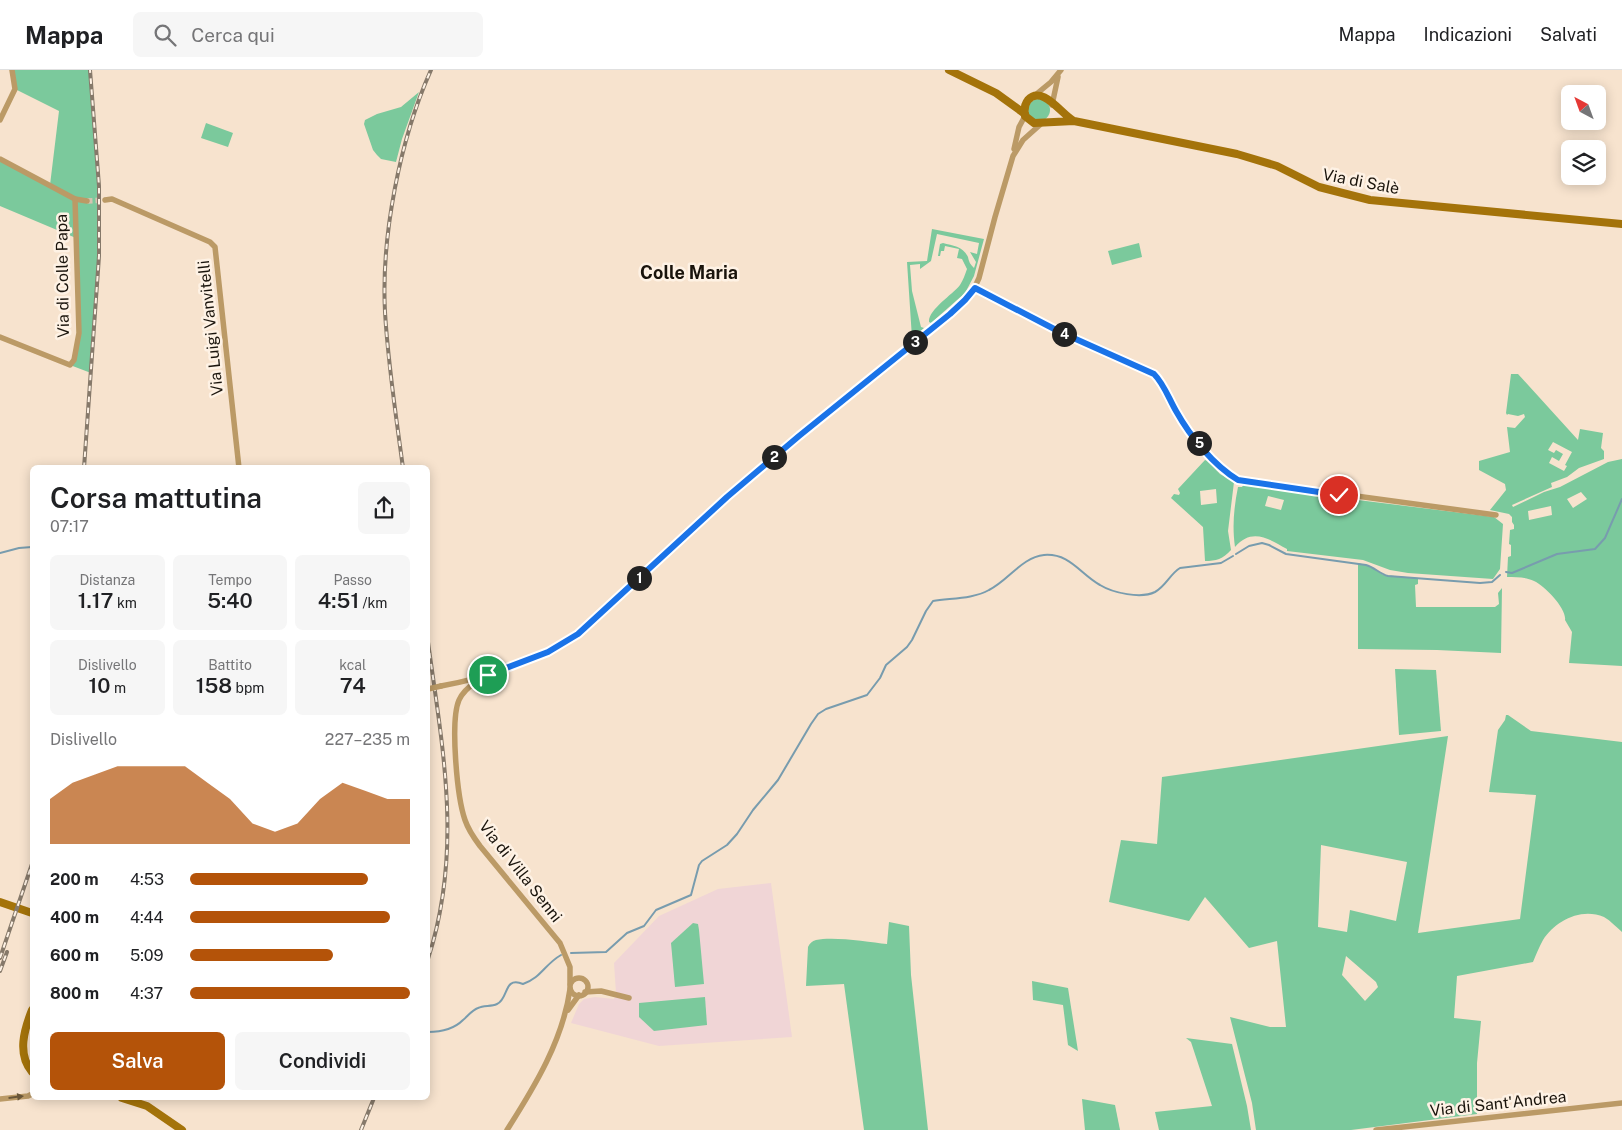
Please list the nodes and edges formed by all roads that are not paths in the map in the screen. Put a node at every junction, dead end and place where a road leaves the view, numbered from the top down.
1 (12, 70) edge
2 (949, 70) edge
3 (1060, 72) edge
4 (1034, 96) junction
5 (1051, 103) junction
6 (1023, 114) junction
7 (0, 120) edge
8 (1074, 121) junction
9 (1043, 123) junction
10 (1014, 156) junction
11 (0, 159) edge
12 (75, 199) junction
13 (105, 200) tunnel mouth
14 (87, 201) tunnel mouth
15 (1622, 224) edge
16 (975, 288) junction
17 (0, 337) edge
18 (239, 465) edge
19 (1496, 514) dead end
20 (480, 678) junction
21 (430, 688) edge
22 (0, 902) edge
23 (30, 912) edge
24 (570, 967) junction
25 (580, 978) junction
26 (587, 985) junction
27 (570, 986) junction
28 (598, 991) junction
29 (582, 994) junction
30 (629, 998) dead end
31 (566, 1011) junction
32 (30, 1015) edge
33 (30, 1069) edge
34 (30, 1095) edge
35 (0, 1099) edge
36 (128, 1100) edge
37 (1622, 1103) edge
38 (182, 1130) edge
39 (507, 1130) edge
40 (1376, 1130) edge

1 - 7 street
2 - 6 main road
3 - 4 street
3 - 5 street
4 - 5 main road
4 - 6 main road
5 - 8 main road, Via di Salè
5 - 9 main road
6 - 9 main road
6 - 10 street
8 - 9 main road, Via di Salè
8 - 15 main road, Via di Salè
9 - 10 street
10 - 16 street
11 - 12 street
12 - 14 street
12 - 17 street, Via di Colle Papa
13 - 18 street, Via Luigi Vanvitelli
16 - 19 street
16 - 20 street
20 - 21 street, bridge
20 - 24 street, Via di Villa Senni
22 - 23 main road
24 - 25 street, Via di Villa Senni
24 - 27 street, Via di Villa Senni
25 - 26 street, Via di Villa Senni
25 - 27 street
26 - 28 street, Via di Villa Senni
26 - 29 street
27 - 29 street
27 - 31 street, Via di Villa Senni
28 - 29 street
28 - 30 street
29 - 31 street, Via di Villa Senni
31 - 39 street, Via di Villa Senni
32 - 33 main road
35 -> 34 street
36 - 38 main road
37 - 40 street, Via di Sant'Andrea

